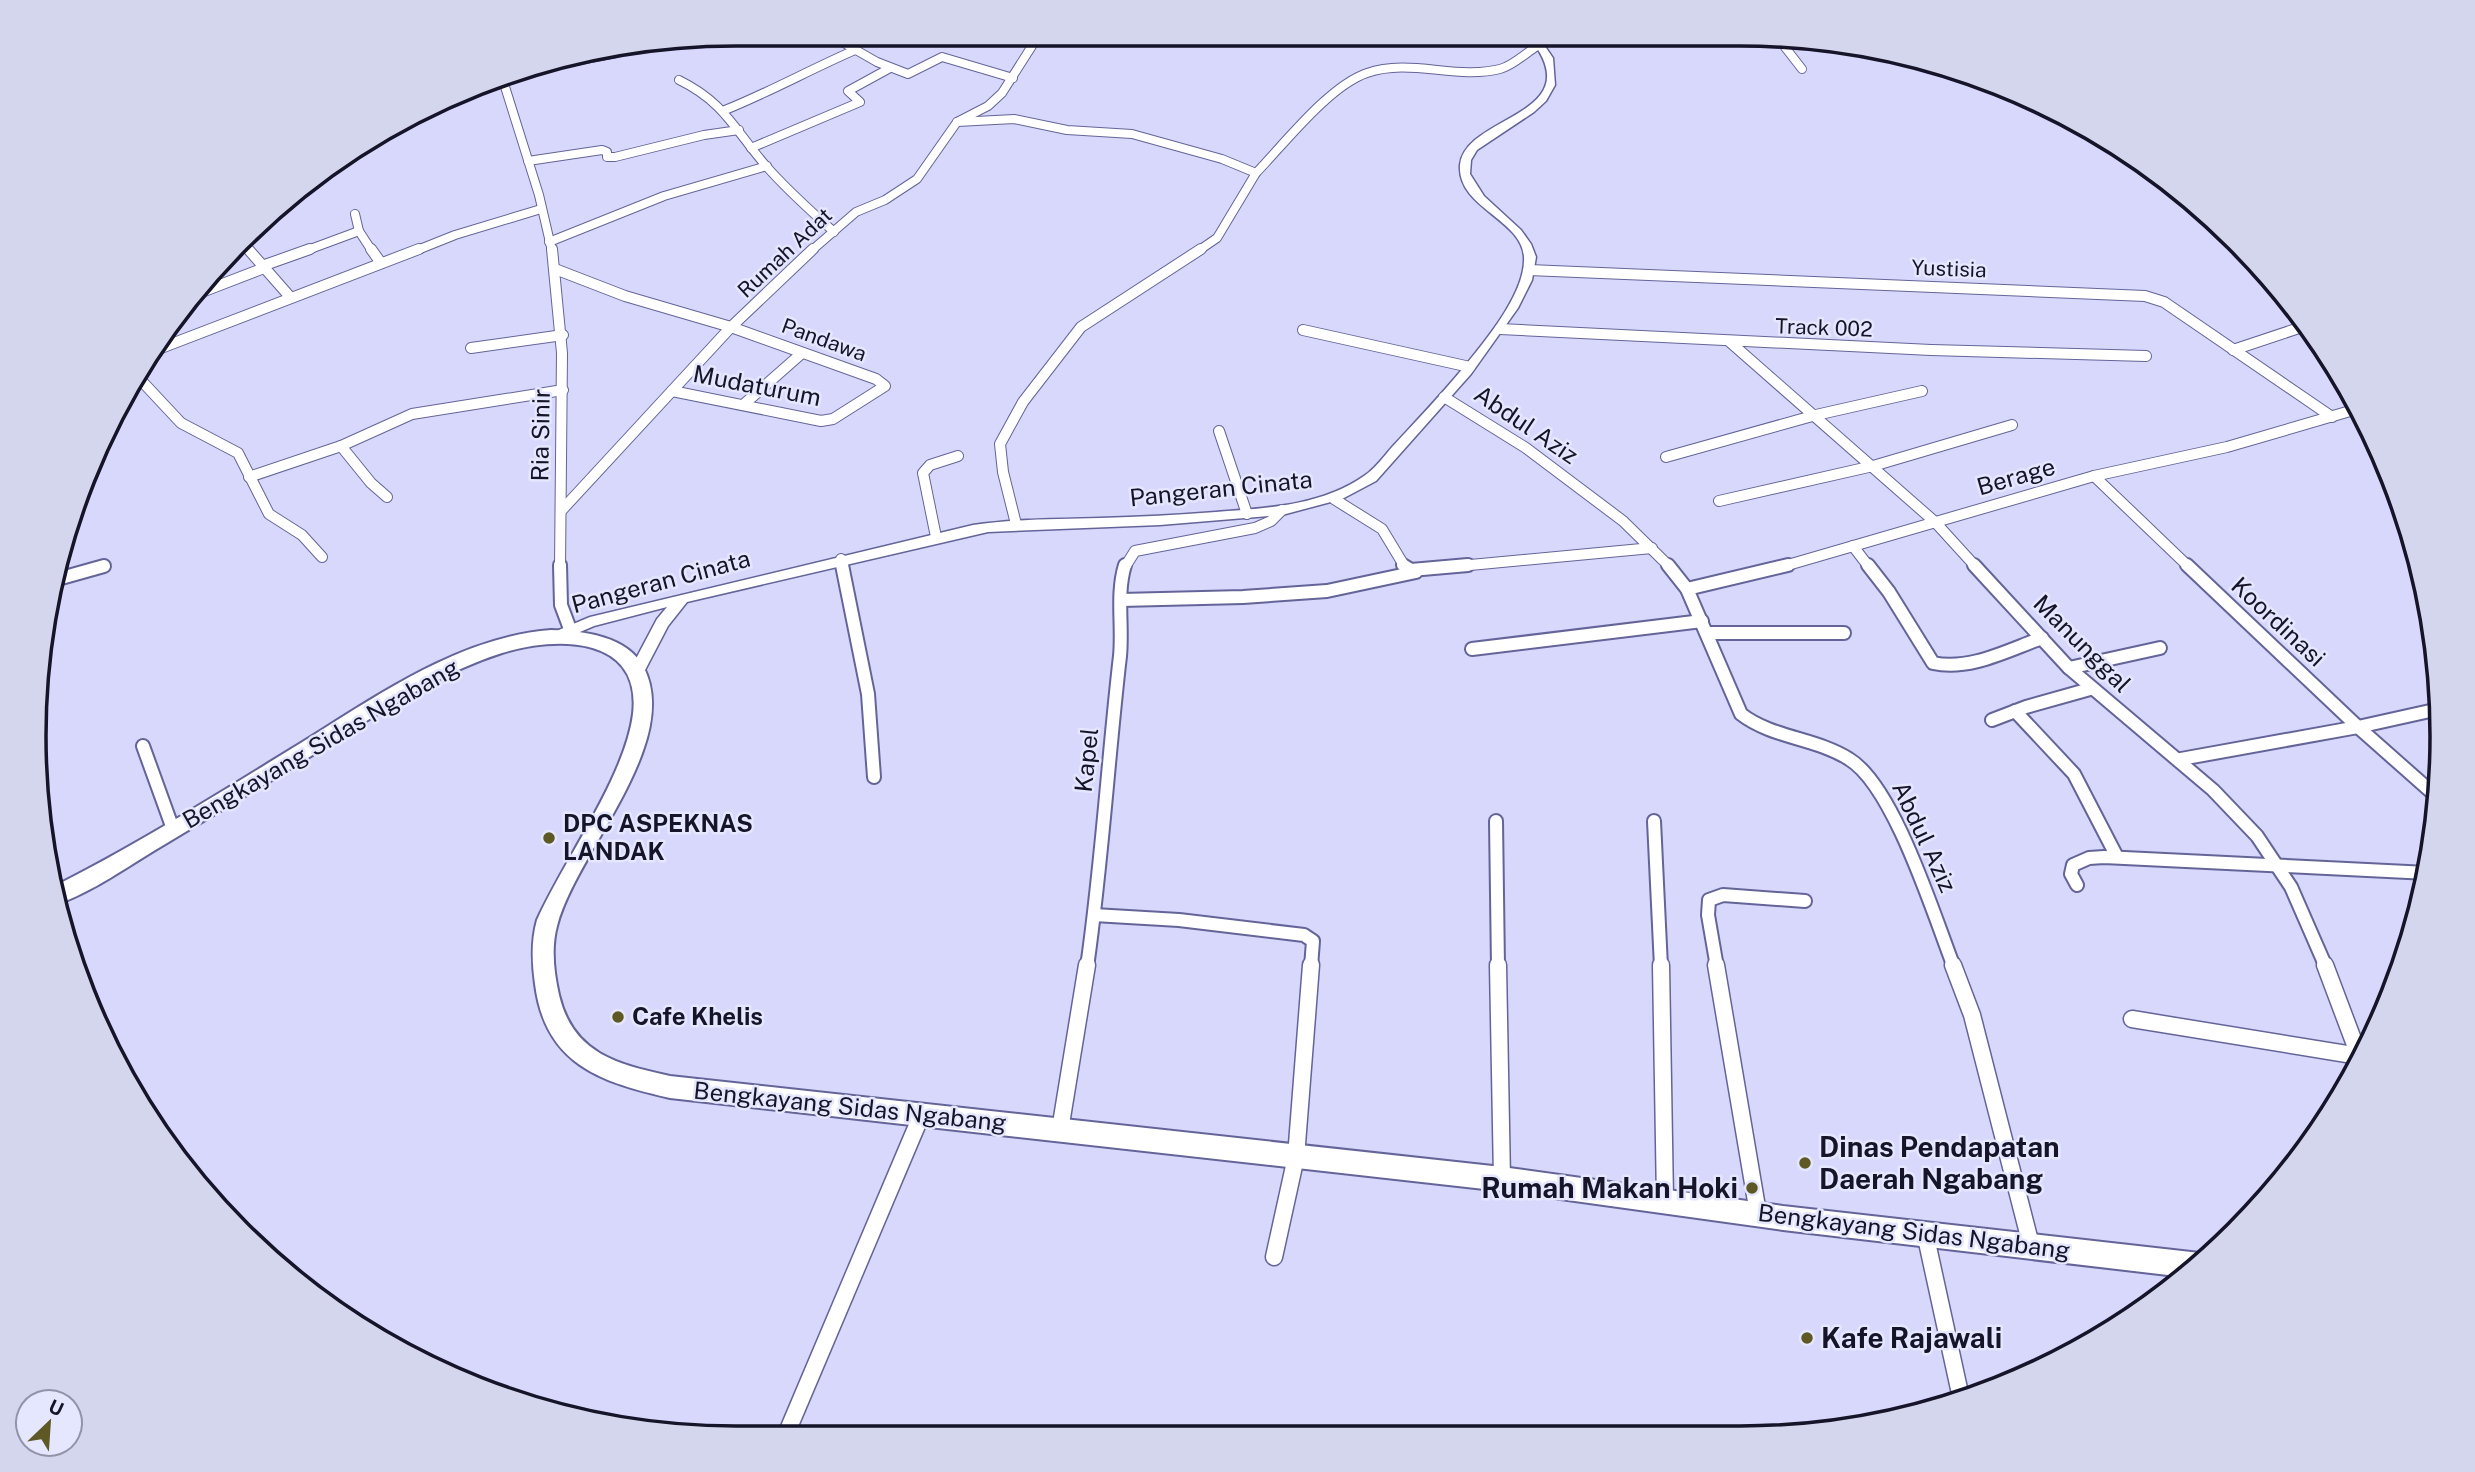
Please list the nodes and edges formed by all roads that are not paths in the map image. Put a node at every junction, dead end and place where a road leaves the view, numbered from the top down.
1 (848, 46) edge
2 (1032, 46) edge
3 (1530, 46) edge
4 (1541, 46) edge
5 (1786, 47) edge
6 (855, 50) junction
7 (586, 62) edge
8 (890, 68) junction
9 (1802, 69) dead end
10 (589, 72) dead end
11 (1013, 78) junction
12 (679, 80) dead end
13 (504, 86) edge
14 (725, 110) junction
15 (957, 122) junction
16 (739, 130) junction
17 (751, 148) junction
18 (528, 161) junction
19 (767, 166) junction
20 (1256, 173) junction
21 (541, 209) junction
22 (355, 214) dead end
23 (359, 231) junction
24 (834, 232) junction
25 (549, 242) junction
26 (248, 248) edge
27 (381, 263) junction
28 (263, 267) junction
29 (555, 269) junction
30 (1529, 270) junction
31 (211, 288) edge
32 (291, 298) junction
33 (731, 327) junction
34 (1500, 329) junction
35 (2296, 329) edge
36 (1303, 330) dead end
37 (563, 335) junction
38 (1730, 342) junction
39 (166, 346) edge
40 (471, 348) dead end
41 (2232, 350) junction
42 (802, 353) junction
43 (2146, 356) dead end
44 (1470, 366) junction
45 (143, 383) edge
46 (563, 390) junction
47 (672, 391) junction
48 (1922, 391) dead end
49 (1444, 397) junction
50 (743, 405) junction
51 (2348, 412) edge
52 (1816, 415) junction
53 (2332, 417) junction
54 (834, 419) joint
55 (2012, 425) dead end
56 (1219, 431) dead end
57 (341, 446) junction
58 (958, 456) dead end
59 (1666, 457) dead end
60 (1873, 466) junction
61 (249, 477) junction
62 (2094, 477) junction
63 (387, 496) dead end
64 (1334, 499) junction
65 (1719, 501) dead end
66 (1282, 510) junction
67 (561, 511) junction
68 (1247, 514) junction
69 (1936, 522) junction
70 (1016, 524) junction
71 (936, 537) junction
72 (1853, 546) junction
73 (1652, 548) junction
74 (322, 557) dead end
75 (841, 559) junction
76 (104, 566) dead end
77 (1419, 570) junction
78 (64, 577) edge
79 (1687, 589) junction
80 (682, 598) junction
81 (1121, 600) junction
82 (1704, 627) junction
83 (564, 632) junction
84 (1844, 633) dead end
85 (2042, 638) junction
86 (2160, 648) dead end
87 (1472, 649) dead end
88 (2070, 668) junction
89 (638, 670) junction
90 (2091, 689) junction
91 (2015, 711) junction
92 (2429, 711) edge
93 (1992, 720) dead end
94 (2358, 727) junction
95 (143, 747) dead end
96 (2181, 759) junction
97 (874, 776) dead end
98 (2427, 788) edge
99 (1496, 821) dead end
100 (1654, 821) dead end
101 (173, 829) junction
102 (2117, 858) junction
103 (2277, 864) junction
104 (2416, 872) edge
105 (2077, 885) dead end
106 (64, 891) edge
107 (1805, 901) dead end
108 (1094, 915) junction
109 (2132, 1018) dead end
110 (2356, 1045) edge
111 (2350, 1055) edge
112 (920, 1116) junction
113 (1060, 1130) junction
114 (1296, 1157) junction
115 (1502, 1178) junction
116 (1665, 1200) junction
117 (1758, 1213) junction
118 (1925, 1234) junction
119 (2031, 1245) junction
120 (1274, 1257) dead end
121 (2183, 1264) edge
122 (1959, 1390) edge
123 (790, 1426) edge

1 - 6 street
2 - 11 street, Rumah Adat
3 - 20 street
4 - 30 street
5 - 9 street
6 - 8 street
6 - 14 street
7 - 10 street
8 - 11 street
8 - 17 street
11 - 15 street, Rumah Adat
12 - 14 street
13 - 18 street, Ria Sinir
14 - 16 street
15 - 20 street
15 - 24 street, Rumah Adat
16 - 17 street
16 - 18 street
17 - 19 street
18 - 21 street, Ria Sinir
19 - 24 street
19 - 25 street
20 - 70 street
21 - 25 street, Ria Sinir
21 - 27 street
22 - 23 street
23 - 27 street
23 - 28 street
24 - 33 street, Rumah Adat
25 - 29 street, Ria Sinir
26 - 28 street
27 - 32 street
28 - 31 street
28 - 32 street
29 - 33 street
29 - 37 street, Ria Sinir
30 - 34 street, Pangeran Cinata
30 - 41 street, Yustisia
32 - 39 street
33 - 42 street, Pandawa
33 - 47 street, Rumah Adat
34 - 38 street, Track 002
34 - 44 street, Pangeran Cinata
35 - 41 street
36 - 44 street
37 - 40 street
37 - 46 street, Ria Sinir
38 - 43 street, Track 002
38 - 52 street, Manunggal
41 - 53 street, Yustisia
42 - 50 street
42 - 54 street, Pandawa
44 - 49 street, Pangeran Cinata
45 - 61 street
46 - 57 street
46 - 67 street, Ria Sinir
47 - 50 street, Mudaturum
47 - 67 street, Rumah Adat
48 - 52 street
49 - 64 street, Pangeran Cinata
49 - 73 street, Abdul Aziz
50 - 54 street, Mudaturum
51 - 53 street, Berage
52 - 59 street
52 - 60 street, Manunggal
53 - 62 street, Berage
55 - 60 street
56 - 68 street
57 - 61 street
57 - 63 street
58 - 71 street
60 - 65 street
60 - 69 street, Manunggal
61 - 74 street
62 - 69 street, Berage
62 - 94 street, Koordinasi
64 - 66 street, Pangeran Cinata
64 - 77 street
66 - 68 street, Pangeran Cinata
66 - 81 street, Kapel
67 - 83 street, Ria Sinir
68 - 70 street, Pangeran Cinata
69 - 72 street, Berage
69 - 85 street, Manunggal
70 - 71 street, Pangeran Cinata
71 - 75 street, Pangeran Cinata
72 - 79 street, Berage
72 - 85 street
73 - 77 street
73 - 79 street, Abdul Aziz
75 - 80 street, Pangeran Cinata
75 - 97 street
76 - 78 street
77 - 81 street
79 - 82 street, Abdul Aziz
80 - 83 street, Pangeran Cinata
80 - 89 street
81 - 108 street, Kapel
82 - 84 street
82 - 87 street
82 - 119 street, Abdul Aziz
83 - 89 highway, Bengkayang Sidas Ngabang
83 - 101 highway, Bengkayang Sidas Ngabang
85 - 88 street, Manunggal
86 - 88 street
88 - 90 street, Manunggal
89 - 112 highway, Bengkayang Sidas Ngabang
90 - 91 street
90 - 96 street, Manunggal
91 - 93 street
91 - 102 street
92 - 94 street
94 - 96 street
94 - 98 street, Koordinasi
95 - 101 street
96 - 103 street, Manunggal
99 - 115 street
100 - 116 street
101 - 106 highway, Bengkayang Sidas Ngabang
102 - 103 street
102 - 105 street
103 - 104 street
103 - 110 street, Manunggal
107 - 117 street
108 - 113 street, Kapel
108 - 114 street
109 - 111 street
112 - 113 highway, Bengkayang Sidas Ngabang
112 - 123 street
113 - 114 highway, Bengkayang Sidas Ngabang
114 - 115 highway, Bengkayang Sidas Ngabang
114 - 120 street
115 - 116 highway, Bengkayang Sidas Ngabang
116 - 117 highway, Bengkayang Sidas Ngabang
117 - 118 highway, Bengkayang Sidas Ngabang
118 - 119 highway, Bengkayang Sidas Ngabang
118 - 122 street
119 - 121 highway, Bengkayang Sidas Ngabang

